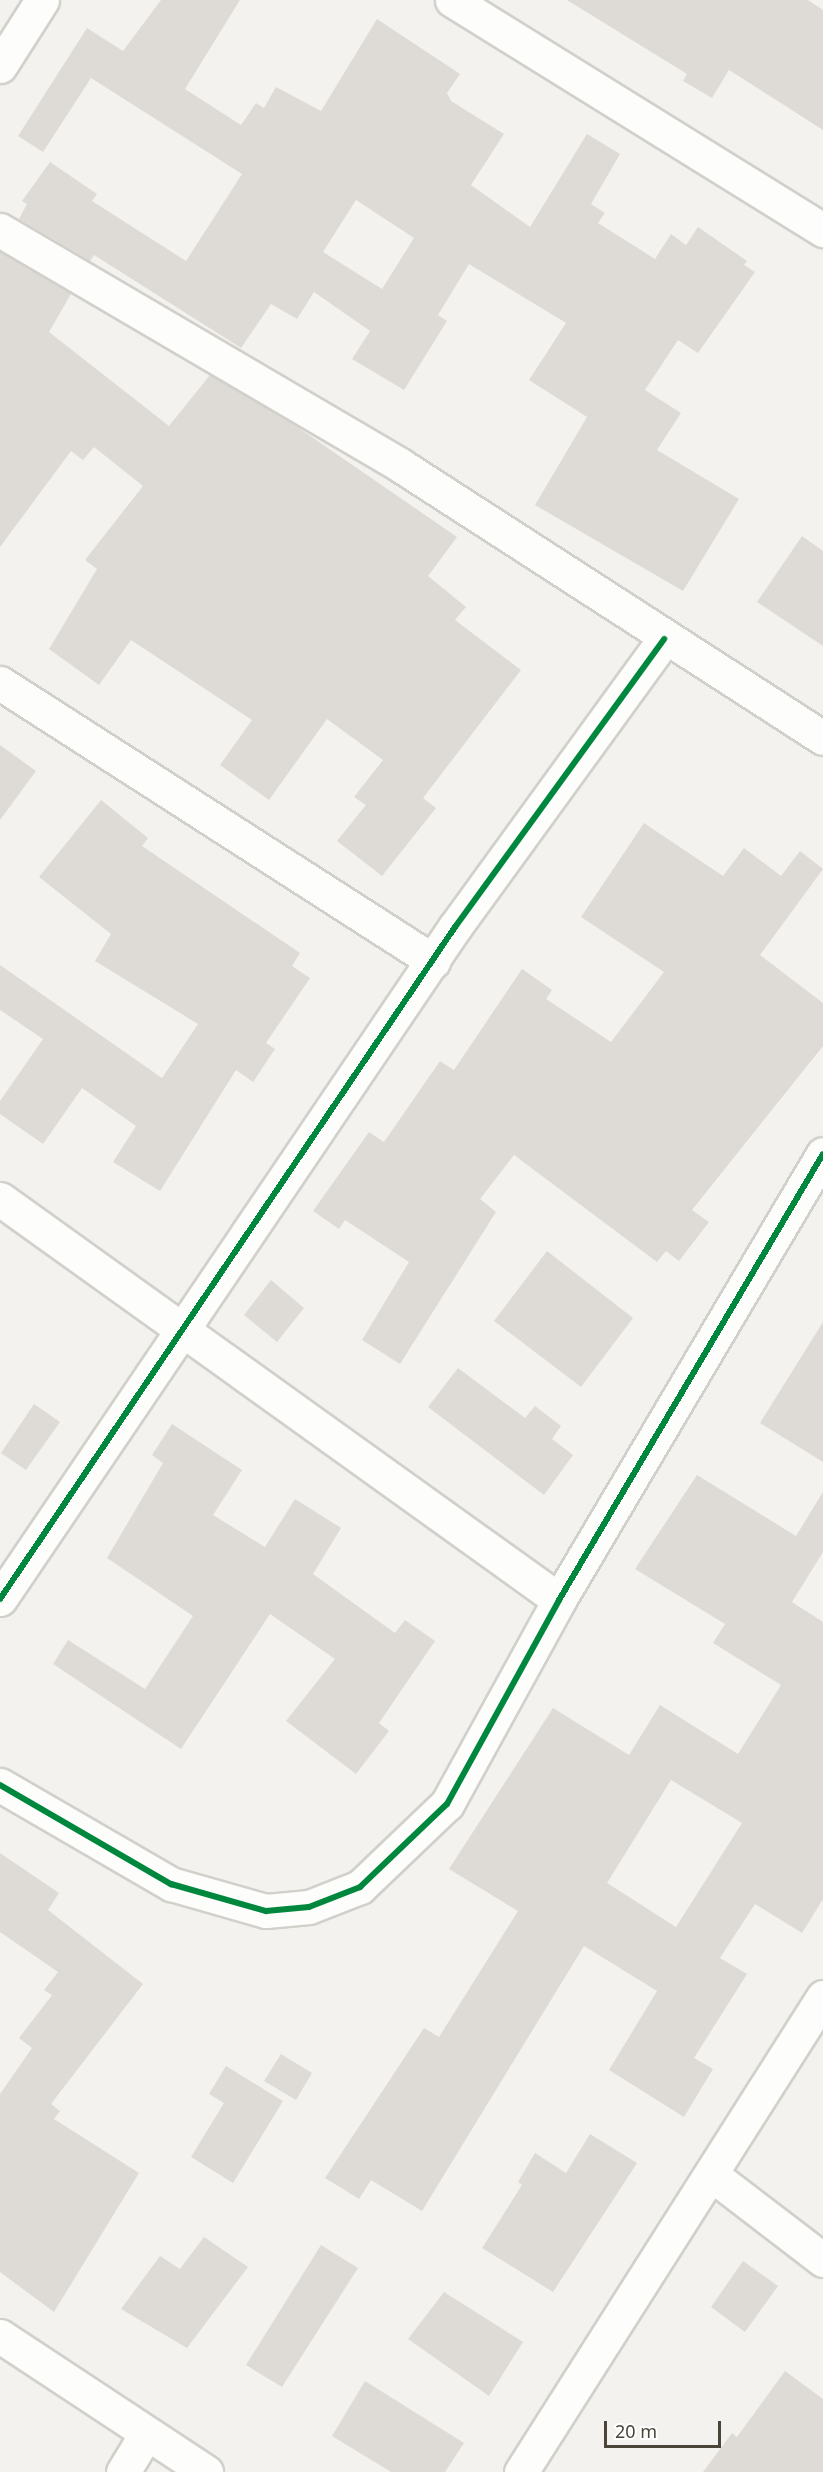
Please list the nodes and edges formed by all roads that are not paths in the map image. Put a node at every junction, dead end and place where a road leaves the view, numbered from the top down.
1 (42, 0) edge
2 (452, 0) edge
3 (0, 66) edge
4 (0, 230) edge
5 (823, 230) edge
6 (664, 639) junction
7 (0, 683) edge
8 (823, 738) edge
9 (433, 961) junction
10 (823, 1154) edge
11 (0, 1199) edge
12 (183, 1330) junction
13 (0, 1599) edge
14 (559, 1600) junction
15 (0, 1785) edge
16 (823, 1997) edge
17 (712, 2175) junction
18 (823, 2260) edge
19 (0, 2336) edge
20 (146, 2434) junction
21 (123, 2472) edge
22 (206, 2472) edge
23 (521, 2472) edge

1 - 3 street
2 - 5 street
4 - 6 street
6 - 8 street
6 - 9 street
7 - 9 street
9 - 12 street
10 - 14 street
11 - 12 street
12 - 13 street
12 - 14 street
14 - 15 street
16 - 17 street
17 - 18 street
17 - 23 street
19 - 20 street
20 - 21 street
20 - 22 street

